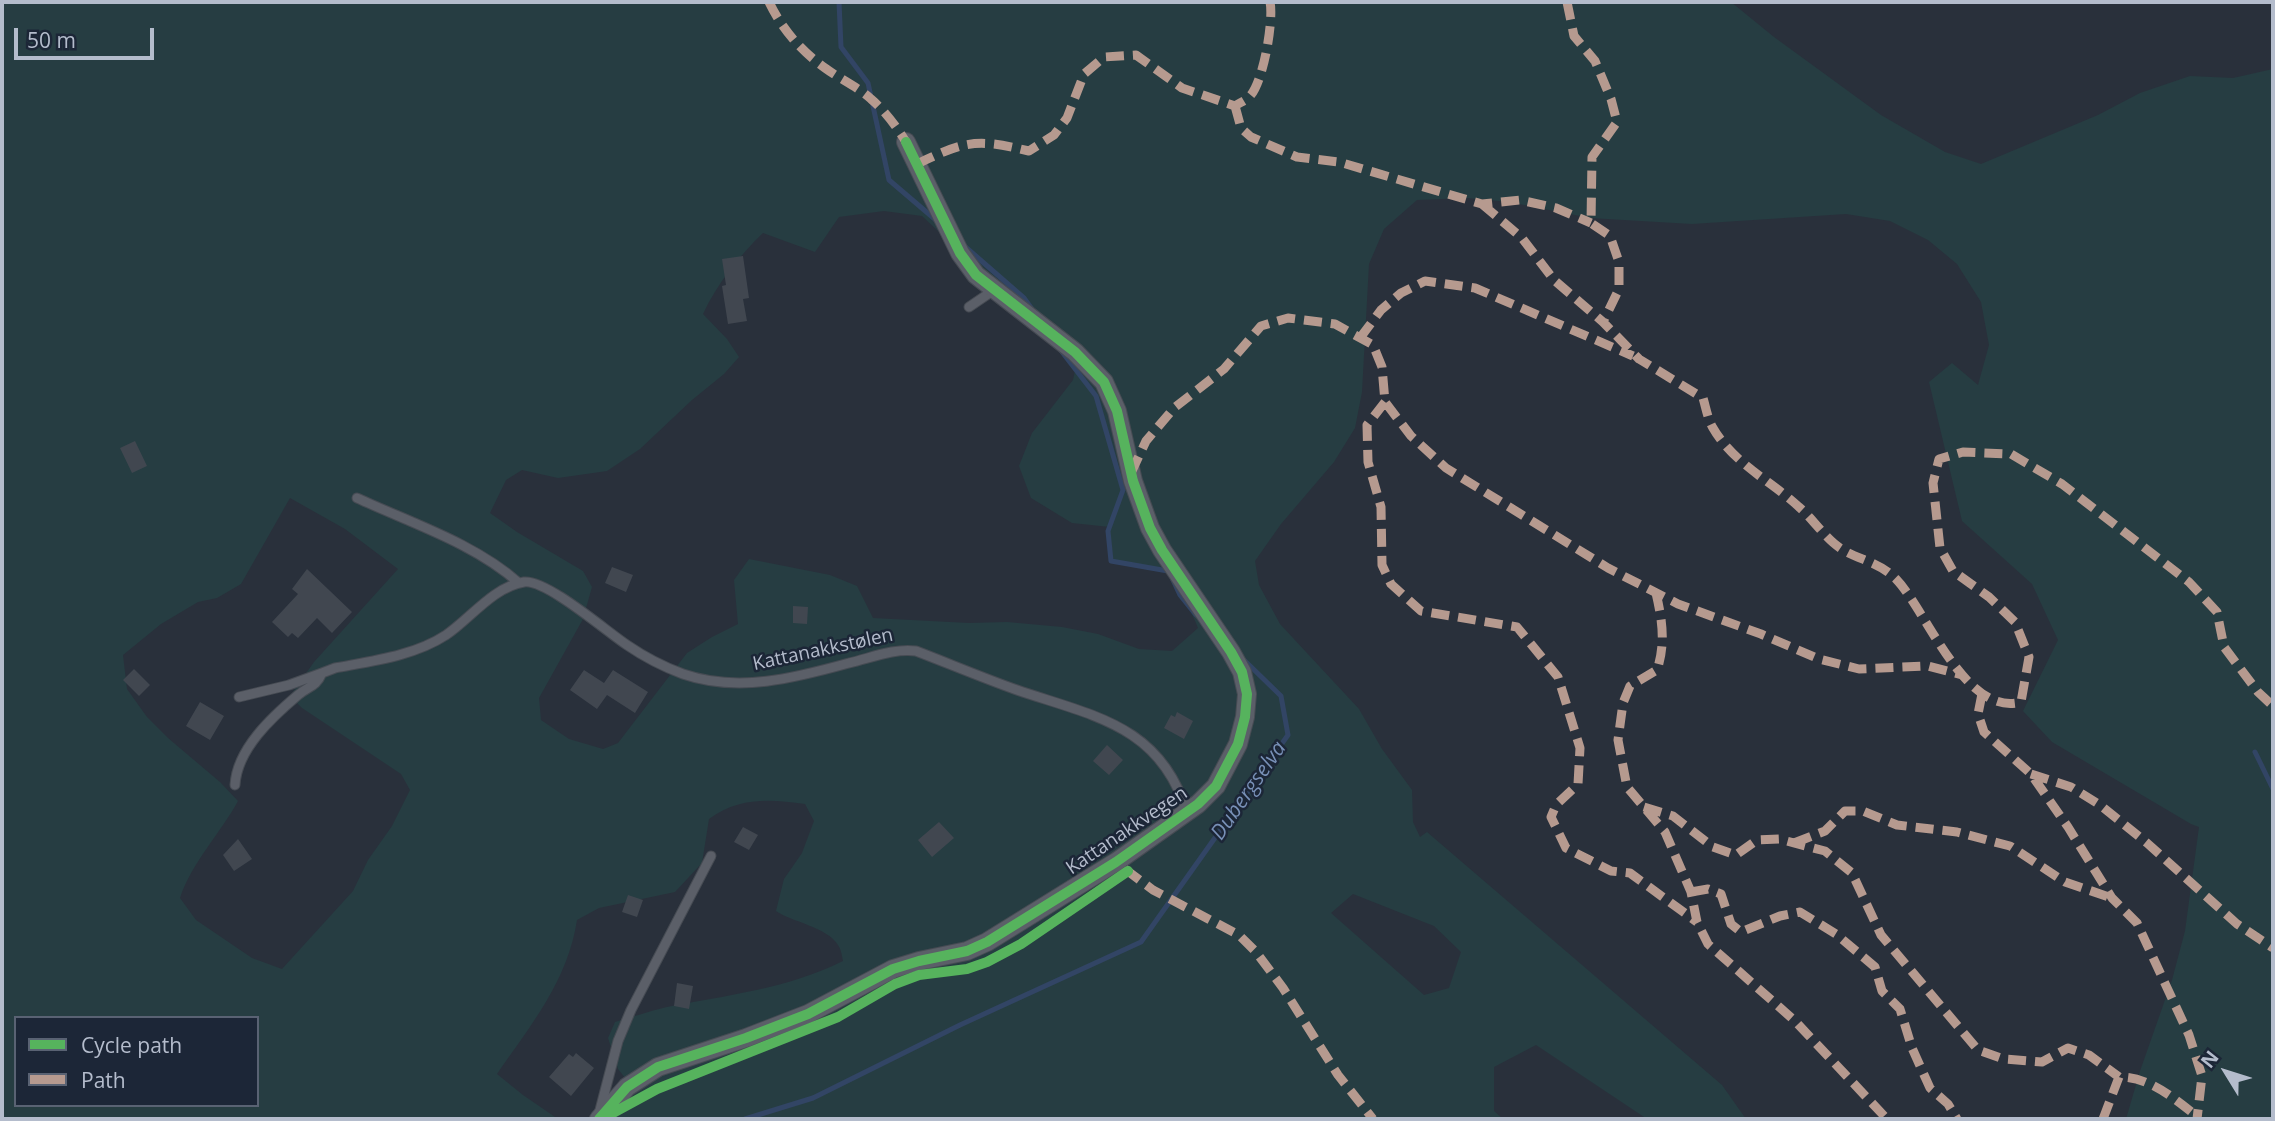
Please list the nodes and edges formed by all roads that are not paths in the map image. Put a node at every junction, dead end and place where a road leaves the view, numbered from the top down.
1 (906, 142) dead end
2 (994, 290) junction
3 (969, 307) dead end
4 (357, 498) dead end
5 (519, 583) junction
6 (322, 673) junction
7 (239, 697) dead end
8 (235, 785) dead end
9 (1187, 813) junction
10 (711, 856) dead end
11 (598, 1119) edge

1 - 2 street, Kattanakkvegen
2 - 3 lane
2 - 9 street, Kattanakkvegen
4 - 5 lane, Kattanakkstølen
5 - 6 lane
5 - 9 lane, Kattanakkstølen
6 - 7 lane
6 - 8 lane
9 - 11 street, Kattanakkvegen
10 - 11 lane

